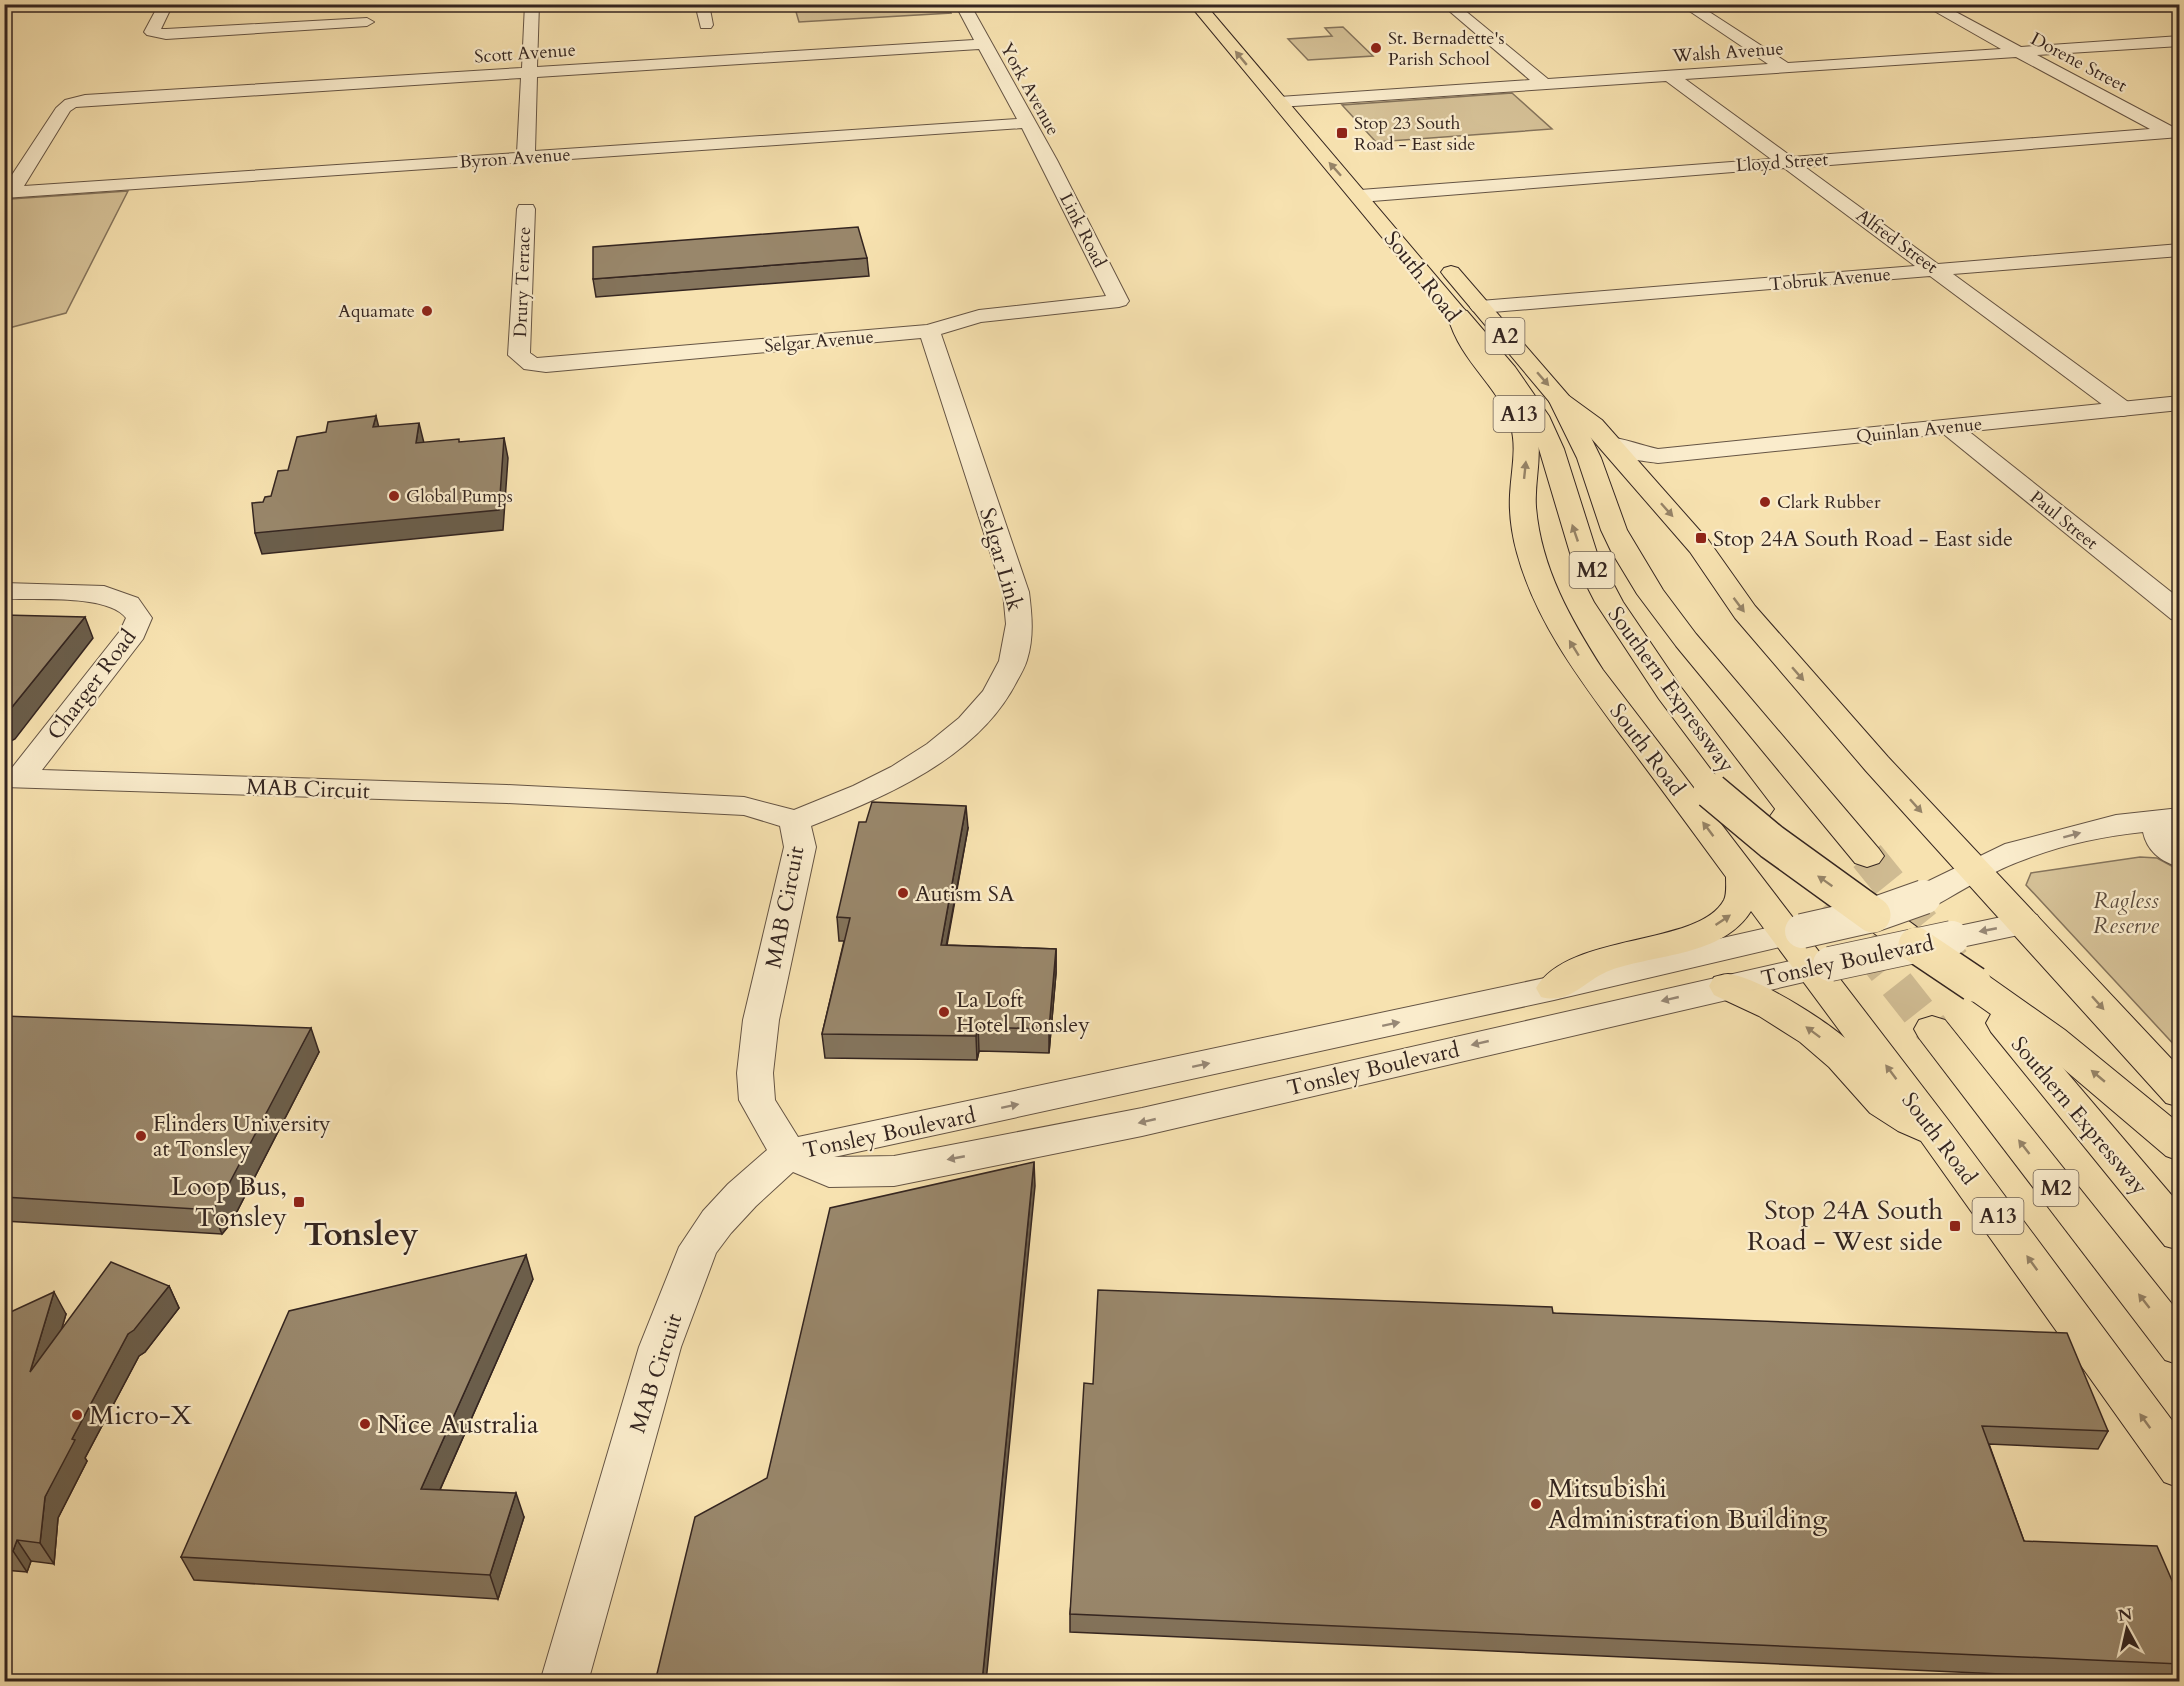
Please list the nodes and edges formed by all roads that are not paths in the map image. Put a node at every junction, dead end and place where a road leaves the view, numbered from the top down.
1 (166, 4) edge
2 (373, 4) edge
3 (532, 4) edge
4 (702, 4) edge
5 (962, 4) edge
6 (1196, 4) edge
7 (1217, 4) edge
8 (1448, 4) edge
9 (1686, 4) edge
10 (1929, 4) edge
11 (2172, 4) edge
12 (2180, 8) edge
13 (1231, 21) dead end
14 (706, 25) dead end
15 (2180, 41) edge
16 (982, 44) junction
17 (2019, 52) junction
18 (1785, 68) junction
19 (530, 72) junction
20 (1670, 76) junction
21 (1288, 84) dead end
22 (1545, 84) junction
23 (1302, 101) junction
24 (1279, 102) junction
25 (1316, 116) dead end
26 (1026, 123) junction
27 (2176, 134) edge
28 (526, 157) junction
29 (1048, 160) joint
30 (1788, 162) junction
31 (1368, 176) dead end
32 (8, 192) edge
33 (1384, 194) junction
34 (1360, 196) junction
35 (526, 209) dead end
36 (1398, 211) dead end
37 (2180, 250) edge
38 (1435, 254) dead end
39 (1937, 270) junction
40 (1119, 301) joint
41 (1470, 311) junction
42 (929, 331) junction
43 (519, 355) joint
44 (1561, 400) junction
45 (2180, 404) edge
46 (2122, 409) junction
47 (1949, 427) junction
48 (1609, 443) junction
49 (1658, 456) junction
50 (1635, 473) junction
51 (4, 591) edge
52 (2180, 613) edge
53 (1608, 696) junction
54 (12, 778) edge
55 (1758, 808) dead end
56 (2169, 819) edge
57 (794, 821) junction
58 (1867, 856) tunnel mouth
59 (2180, 857) edge
60 (1974, 870) junction
61 (1743, 876) junction
62 (1873, 915) junction
63 (2025, 923) junction
64 (1916, 945) junction
65 (1808, 949) junction
66 (1727, 986) junction
67 (1554, 988) junction
68 (2004, 1023) dead end
69 (1932, 1029) tunnel mouth
70 (2180, 1093) edge
71 (1938, 1135) junction
72 (2180, 1146) edge
73 (789, 1153) junction
74 (2180, 1234) edge
75 (2180, 1347) edge
76 (2180, 1468) edge
77 (564, 1682) edge

1 - 2 street
3 - 19 street
4 - 14 street
5 - 16 street, York Avenue
24 -> 6 highway, South Road / A2
7 - 13 highway
8 - 22 street
9 - 18 street
10 - 17 street, Dorene Street
11 - 12 street
15 - 17 street, Walsh Avenue
16 - 19 street, Scott Avenue
16 - 26 street, York Avenue
17 - 18 street, Walsh Avenue
17 - 27 street, Dorene Street
18 - 20 street, Walsh Avenue
19 - 28 street
19 - 32 street, Scott Avenue
20 - 22 street, Walsh Avenue
20 - 30 street, Alfred Street
21 - 23 highway
22 - 23 street, Walsh Avenue
23 - 24 street, Walsh Avenue
23 - 25 highway
34 -> 24 highway, South Road / A2
26 - 28 street, Byron Avenue
26 - 29 street, York Avenue
27 - 30 street, Lloyd Street
28 - 32 street, Byron Avenue
29 - 40 street, Link Road
30 - 33 street, Lloyd Street
30 - 39 street, Alfred Street
31 - 33 highway, South Road
33 - 34 street, Lloyd Street
33 - 36 highway, South Road
34 - 41 highway, South Road / A2
35 - 43 street, Drury Terrace
37 - 39 street, Tobruk Avenue
38 - 41 highway, South Road / A2
39 - 41 street, Tobruk Avenue
39 - 46 street, Alfred Street
40 - 42 street, Selgar Avenue
41 -> 44 highway, South Road / A2
53 -> 41 highway, South Road / A13
55 -> 41 highway, Southern Expressway / M2
42 - 43 street, Selgar Avenue
42 - 57 street, Selgar Link
44 - 48 highway, South Road / A13
44 - 58 highway, Southern Expressway / M2
45 - 46 street, Quinlan Avenue
46 - 47 street, Quinlan Avenue
47 - 49 street, Quinlan Avenue
47 - 52 street, Paul Street
48 - 49 street, Quinlan Avenue
48 - 50 highway, South Road / A13
49 - 50 street
50 -> 60 highway, South Road / A13
51 - 54 street, Charger Road
61 -> 53 highway, South Road / A13
62 -> 53 highway, bridge
54 - 57 street, MAB Circuit
56 - 59 street
60 -> 56 street, Tonsley Boulevard
57 - 73 street, MAB Circuit
60 - 62 street, Tonsley Boulevard, bridge
60 - 63 highway, South Road / A13
61 - 65 highway, South Road / A13
67 -> 61 highway
62 - 64 highway
62 - 65 street, Tonsley Boulevard, bridge
63 -> 64 street, Tonsley Boulevard, bridge
63 -> 70 highway, South Road / A13
64 - 65 street, Tonsley Boulevard, bridge
72 -> 64 highway, bridge
65 - 66 street, Tonsley Boulevard
65 - 67 street, Tonsley Boulevard
71 -> 65 highway, South Road / A13
71 -> 66 highway
66 -> 73 street, Tonsley Boulevard
73 -> 67 street, Tonsley Boulevard
68 - 74 highway, Southern Expressway
75 -> 69 highway, M2
76 -> 71 highway, South Road / A13
73 - 77 street, MAB Circuit

